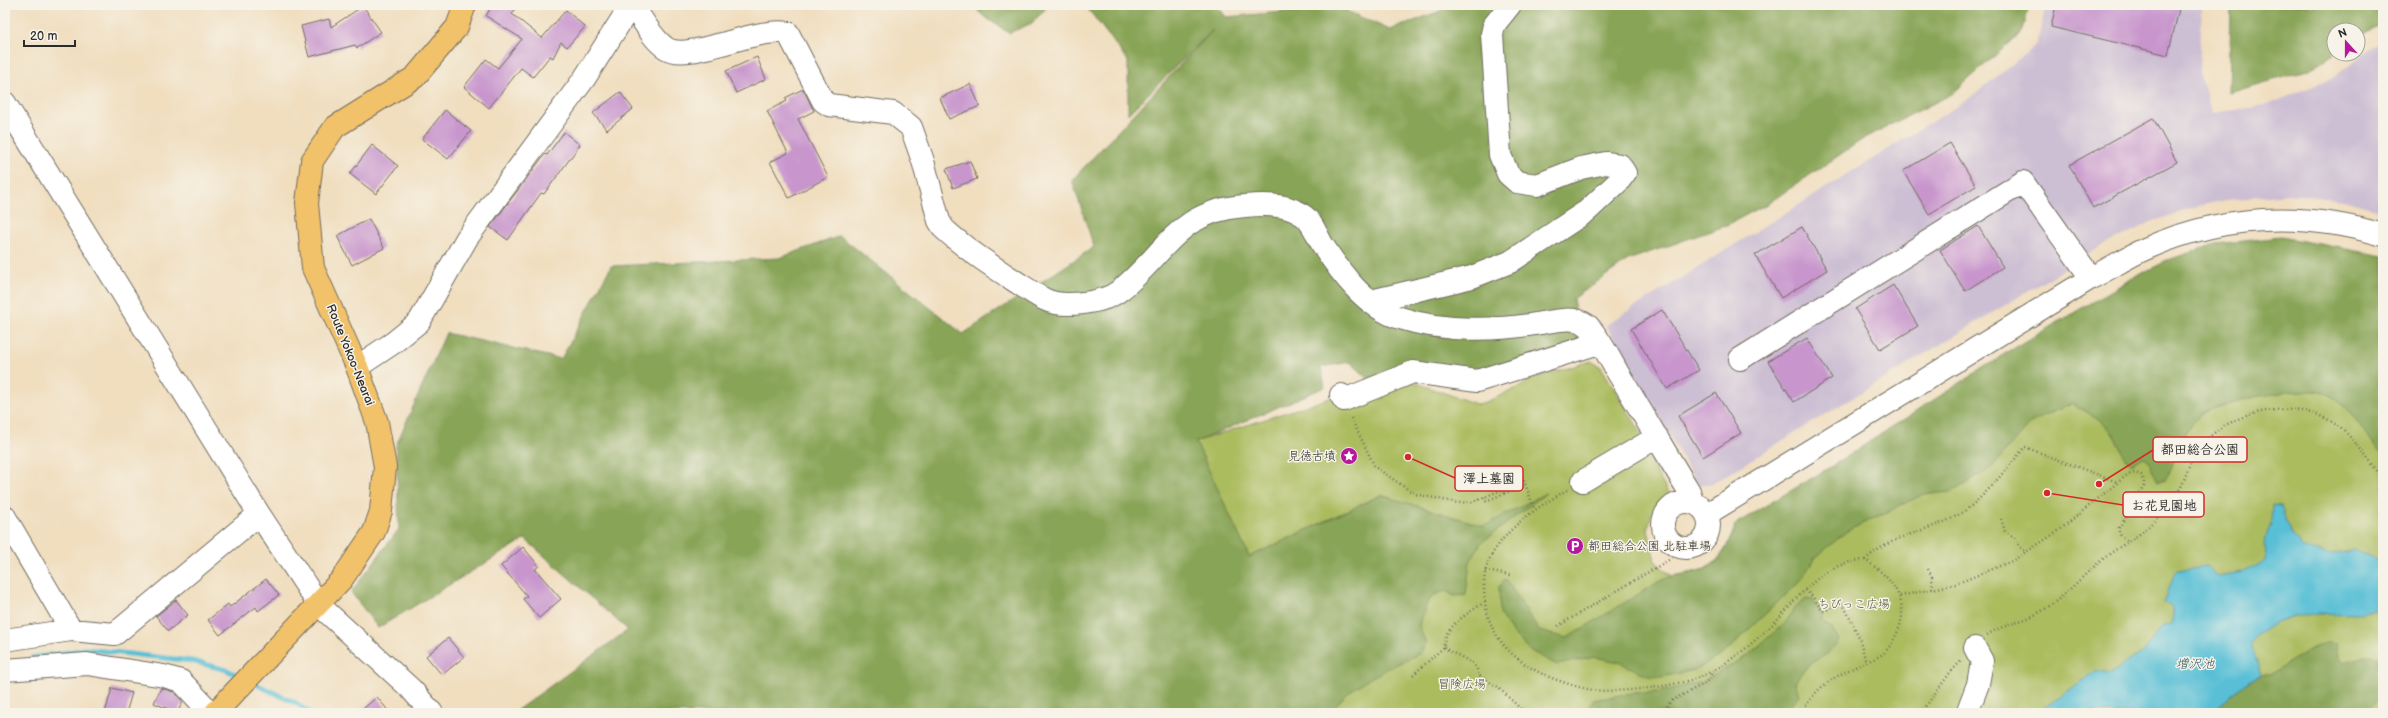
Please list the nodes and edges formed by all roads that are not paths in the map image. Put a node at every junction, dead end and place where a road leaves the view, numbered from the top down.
1 (464, 5) edge
2 (632, 5) edge
3 (1510, 5) edge
4 (5, 104) edge
5 (2383, 235) edge
6 (2091, 278) junction
7 (1371, 301) junction
8 (1599, 343) junction
9 (1740, 359) dead end
10 (357, 367) junction
11 (1342, 398) road end
12 (1657, 437) junction
13 (1589, 482) road end
14 (259, 514) junction
15 (5, 517) edge
16 (319, 605) junction
17 (71, 630) junction
18 (5, 640) edge
19 (1975, 648) road end
20 (5, 670) edge
21 (211, 713) edge
22 (215, 713) edge
23 (432, 713) edge
24 (1967, 713) edge

1 - 10 main road, Route Yokoo-Nearai
2 - 7 street
2 - 10 street
3 - 7 street
4 - 14 street
5 - 6 street
6 - 9 street
6 - 12 street
7 - 8 street
8 - 11 street
8 - 12 street
10 - 16 main road, Route Yokoo-Nearai
12 - 13 street
14 - 16 street
14 - 17 street
15 - 17 street
16 - 22 main road, Route Yokoo-Nearai
16 - 23 street
17 - 18 street
19 - 24 street
20 - 21 street

